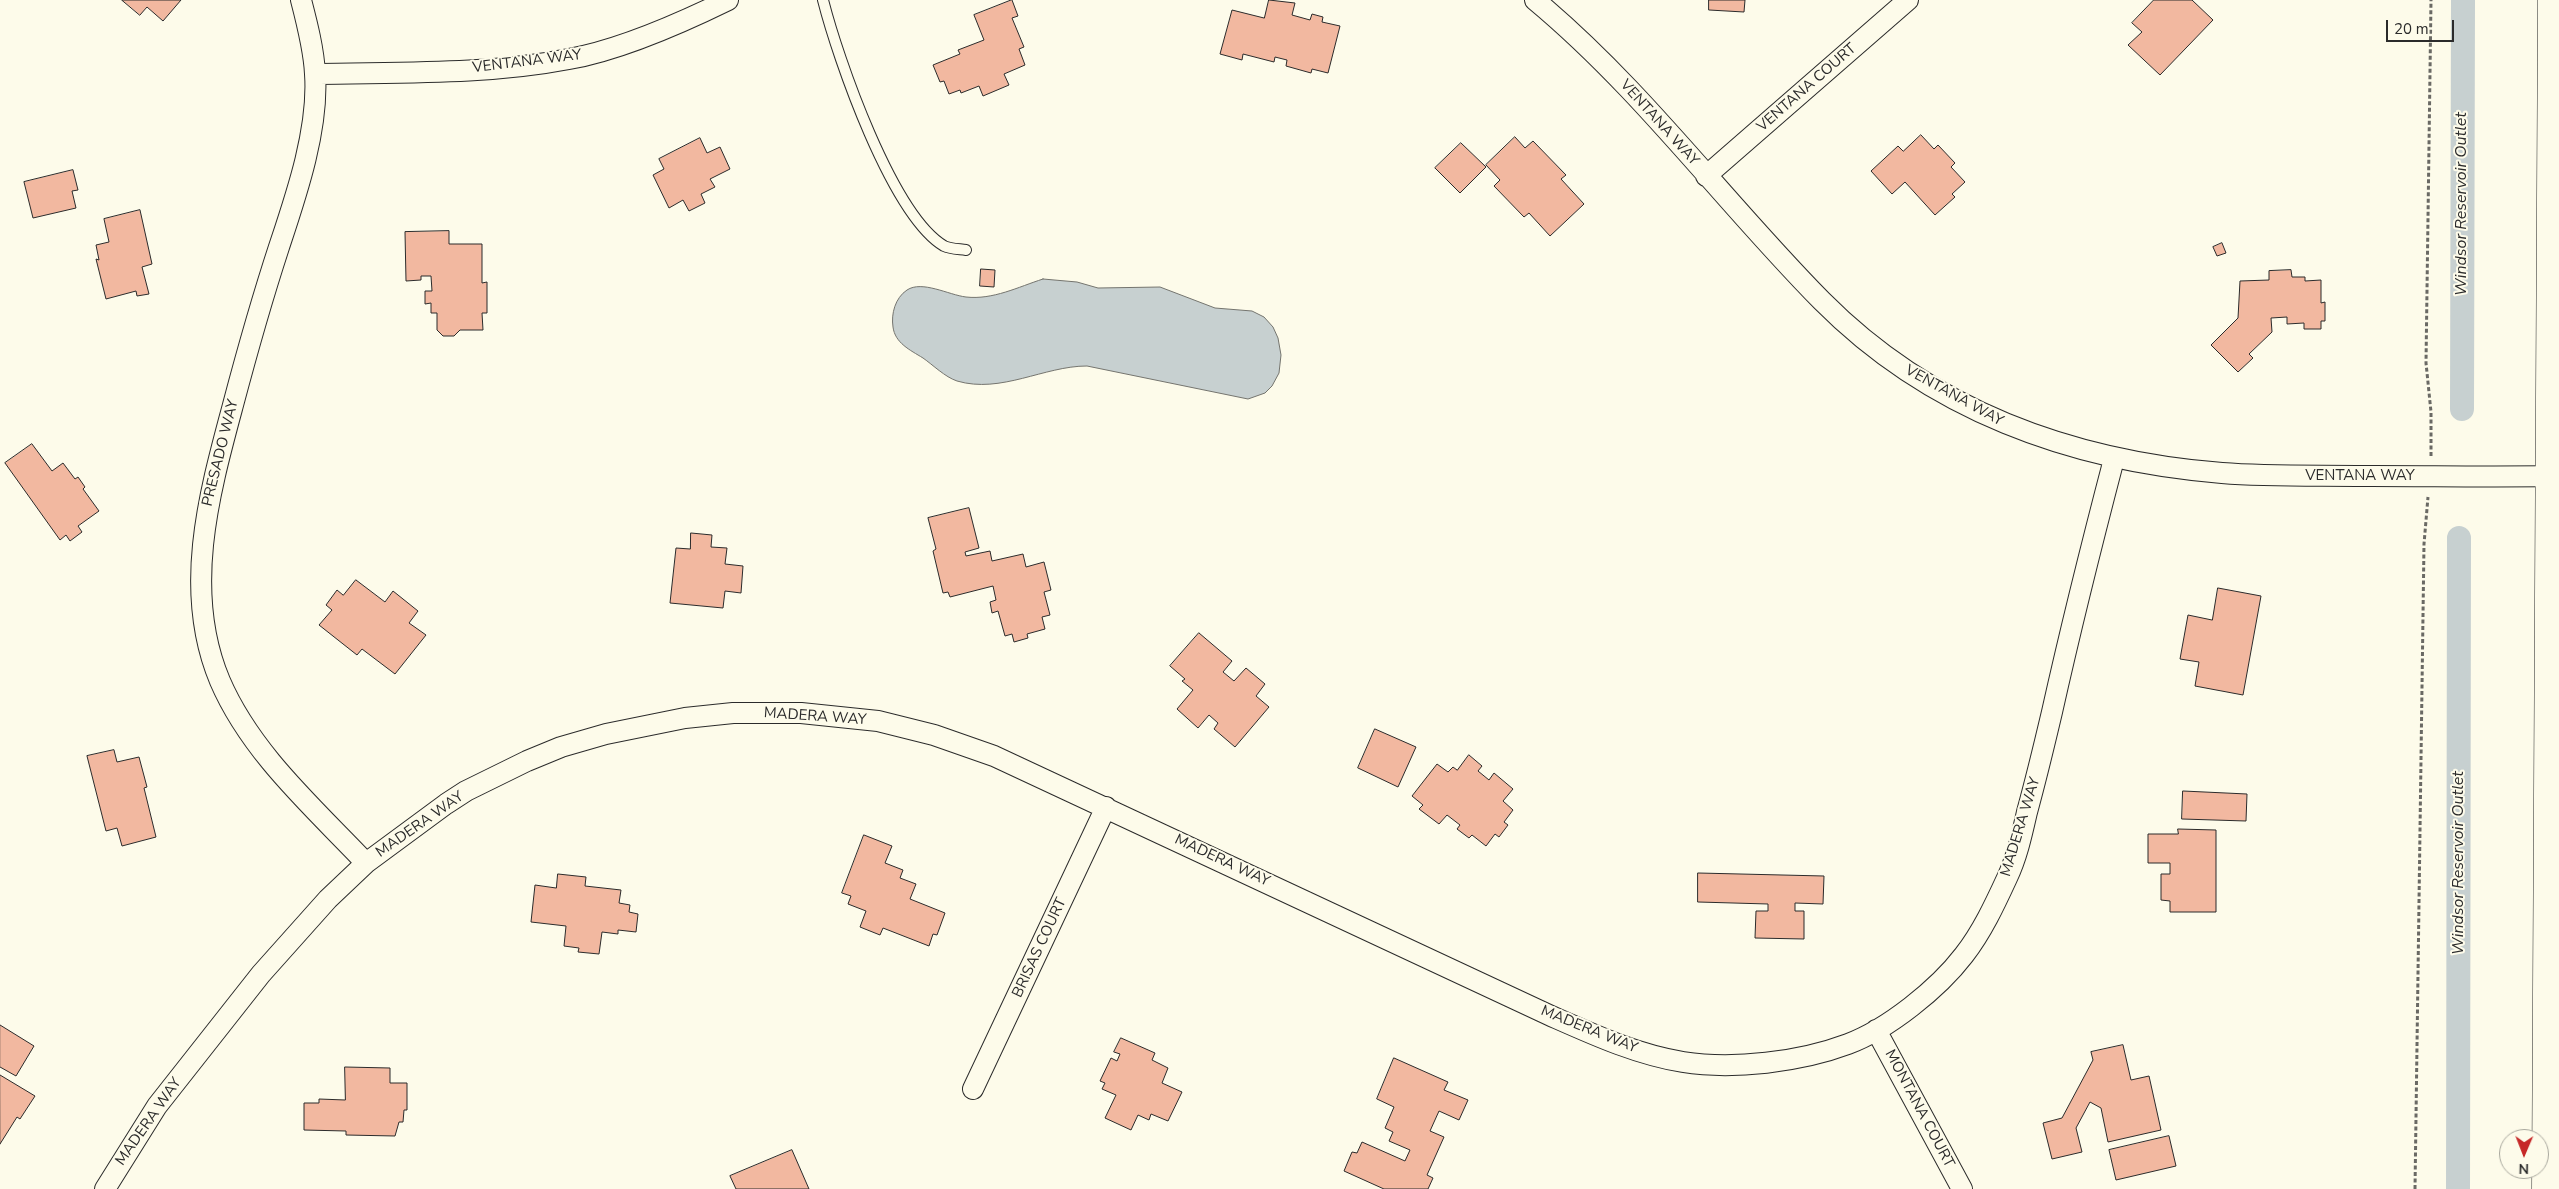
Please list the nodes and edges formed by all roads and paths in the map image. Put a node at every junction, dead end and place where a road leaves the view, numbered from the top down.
1 (301, 0) edge
2 (728, 0) edge
3 (823, 0) edge
4 (1535, 0) edge
5 (1908, 0) edge
6 (2431, 0) edge
7 (2552, 0) edge
8 (315, 74) junction
9 (1706, 176) junction
10 (966, 250) dead end
11 (2114, 459) junction
12 (2430, 476) junction
13 (2554, 476) edge
14 (1106, 807) junction
15 (366, 863) junction
16 (1876, 1030) junction
17 (974, 1089) dead end
18 (105, 1189) edge
19 (1962, 1189) edge
20 (2415, 1189) edge
21 (2546, 1189) edge

1 - 8 street, PRESADO WAY
2 - 8 street, VENTANA WAY
3 - 10 lane
4 - 9 street, VENTANA WAY
5 - 9 street, VENTANA COURT
6 - 12 path
7 - 13 main road
8 - 15 street, PRESADO WAY
9 - 11 street, VENTANA WAY
11 - 12 street, VENTANA WAY
11 - 16 street, MADERA WAY
12 - 13 street, VENTANA WAY
12 - 20 path
13 - 21 main road
14 - 15 street, MADERA WAY
14 - 16 street, MADERA WAY
14 - 17 street, BRISAS COURT
15 - 18 street, MADERA WAY
16 - 19 street, MONTANA COURT

